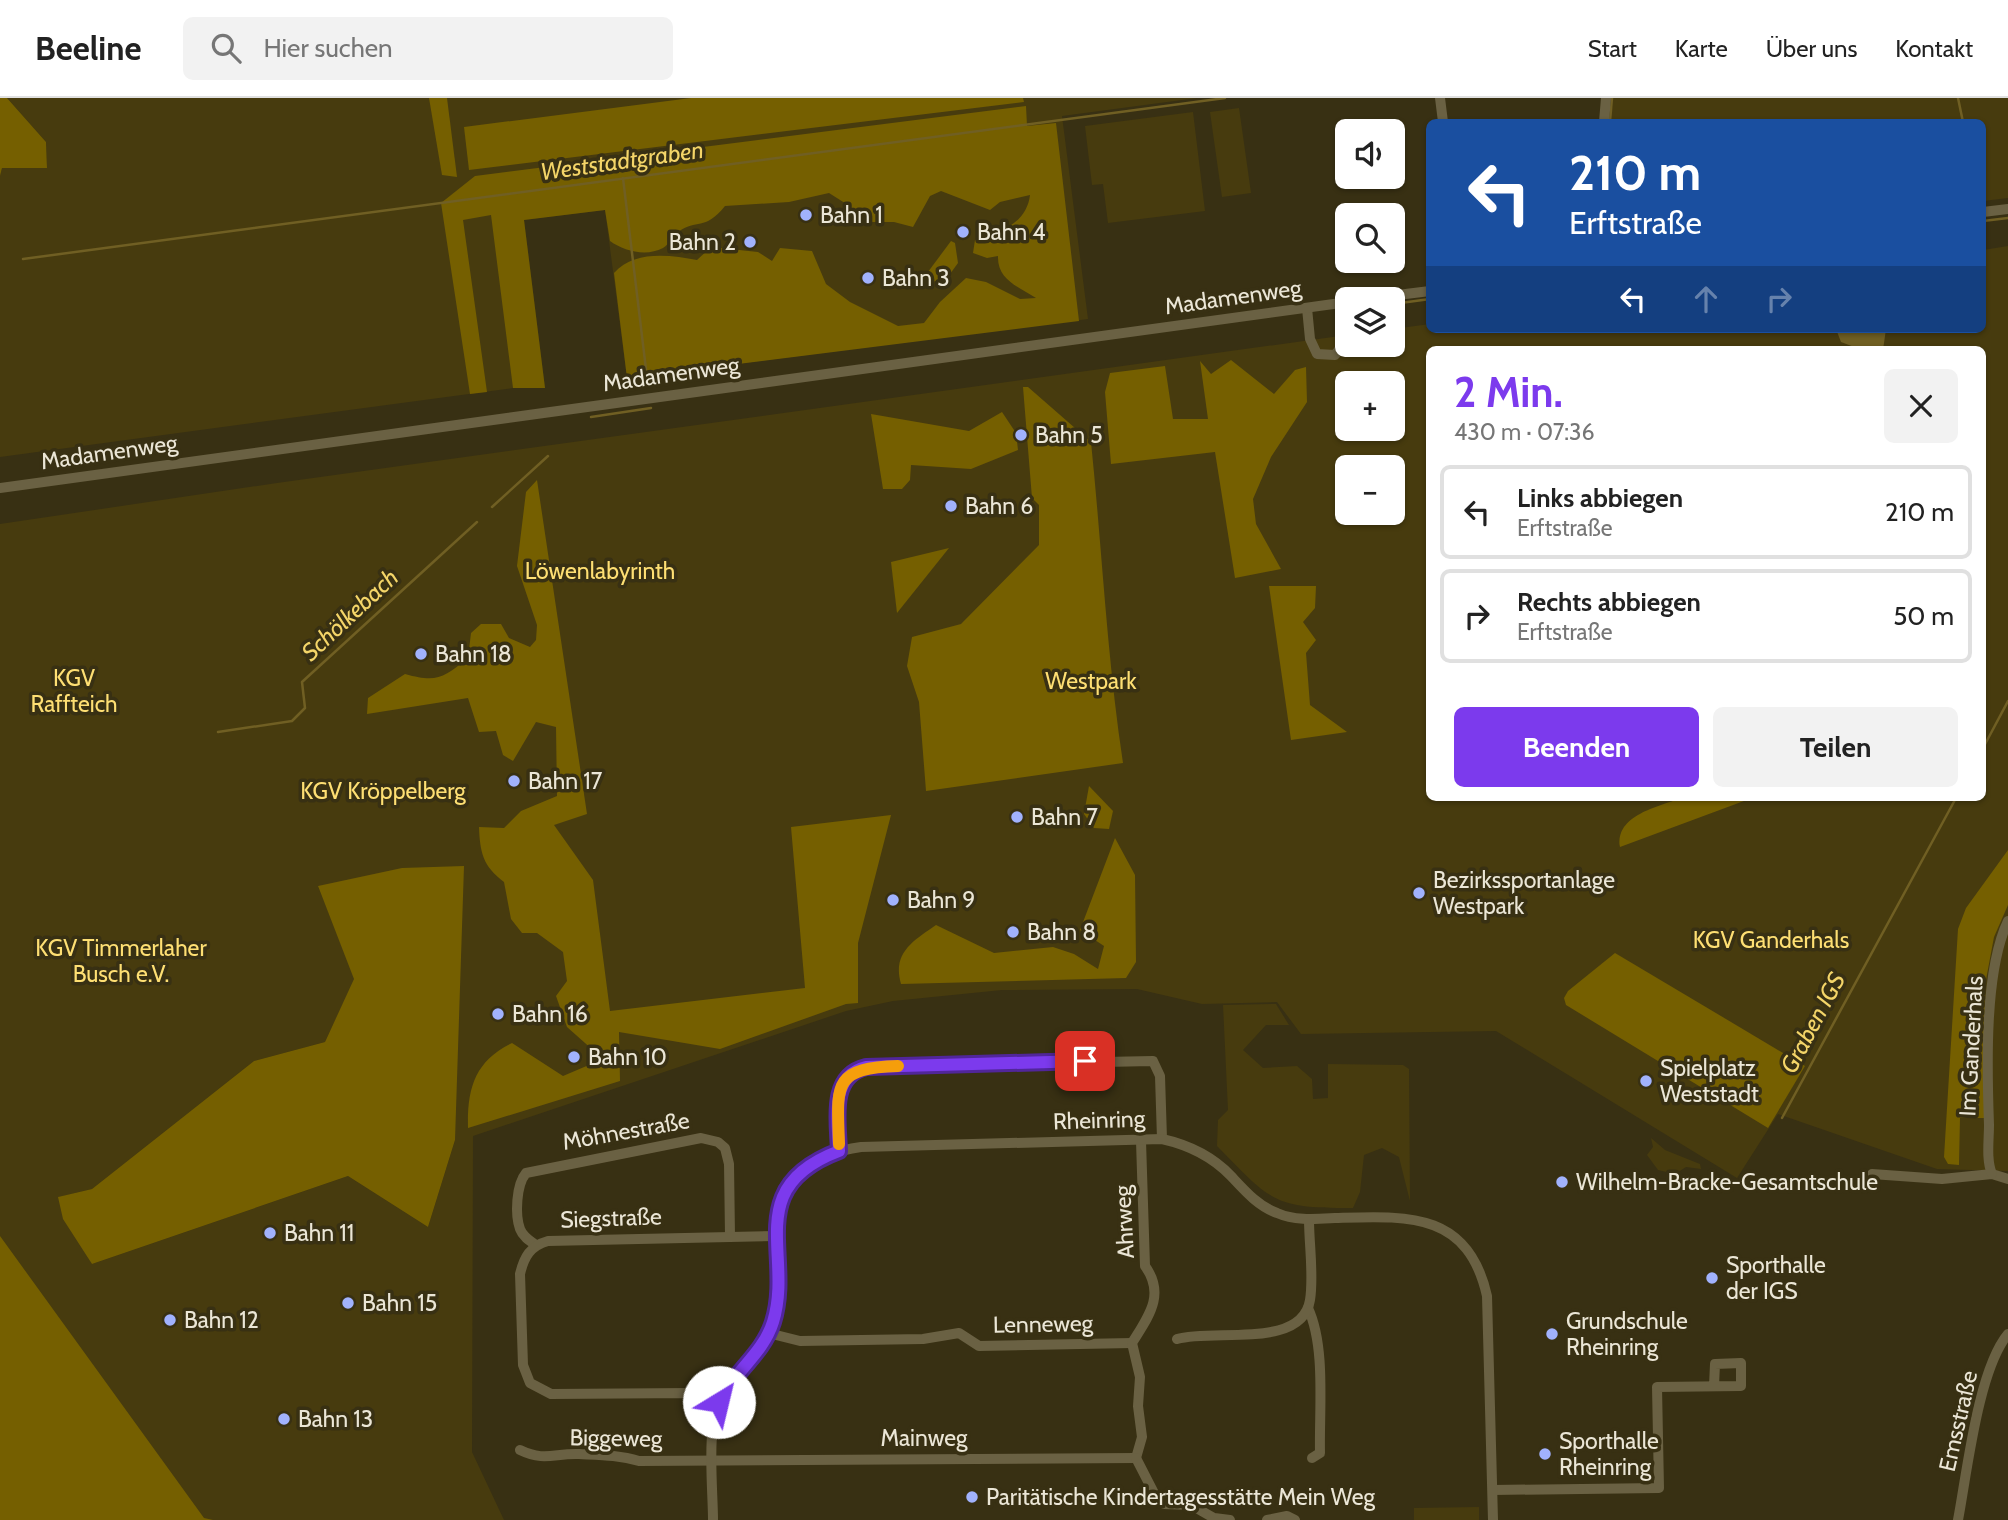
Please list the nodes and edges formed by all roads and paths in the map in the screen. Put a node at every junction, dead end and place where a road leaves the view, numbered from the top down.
1 (1440, 98) edge
2 (1606, 98) edge
3 (1443, 119) edge
4 (1604, 119) edge
5 (2008, 209) edge
6 (1986, 212) edge
7 (1426, 292) edge
8 (1405, 294) edge
9 (1335, 304) edge
10 (1307, 307) junction
11 (1335, 355) edge
12 (0, 488) edge
13 (2008, 921) edge
14 (1162, 1139) junction
15 (1141, 1141) junction
16 (839, 1151) junction
17 (1872, 1174) dead end
18 (1992, 1174) junction
19 (2008, 1179) edge
20 (1309, 1219) junction
21 (730, 1236) junction
22 (775, 1236) junction
23 (536, 1245) junction
24 (1308, 1308) junction
25 (768, 1333) junction
26 (2008, 1334) edge
27 (1177, 1339) dead end
28 (1132, 1343) junction
29 (1714, 1386) dead end
30 (719, 1402) junction
31 (520, 1450) dead end
32 (1136, 1458) junction
33 (1312, 1458) dead end
34 (713, 1461) junction
35 (1493, 1490) junction
36 (713, 1520) edge
37 (1230, 1520) edge
38 (1267, 1520) edge
39 (1295, 1520) edge
40 (1493, 1520) edge
41 (1958, 1520) edge

1 - 3 street
2 - 4 street
5 - 6 street
7 - 8 street
9 - 10 street, Madamenweg
10 - 11 street
10 - 12 street, Madamenweg
13 - 18 street, Im Ganderhals
14 - 15 street, Rheinring
14 - 16 street
14 - 20 street, Rheinring
15 - 16 street, Rheinring
15 - 28 street, Ahrweg
16 - 22 street, Rheinring
17 - 18 street
18 - 19 street
20 - 24 street
20 - 35 street, Rheinring
21 - 22 street, Siegstraße
21 - 23 street, Siegstraße
21 - 23 street, Möhnestraße
22 - 25 street, Rheinring
23 - 30 street, Siegstraße
24 - 27 street
24 - 33 street
25 - 28 street, Lenneweg
25 - 30 street, Rheinring
26 - 41 street, Emsstraße
28 - 32 street
29 - 35 street
30 - 34 street, Rheinring
31 - 34 street, Biggeweg
32 - 34 street, Mainweg
32 - 37 street
34 - 36 street, Rheinring
35 - 40 street, Rheinring
38 - 39 street

